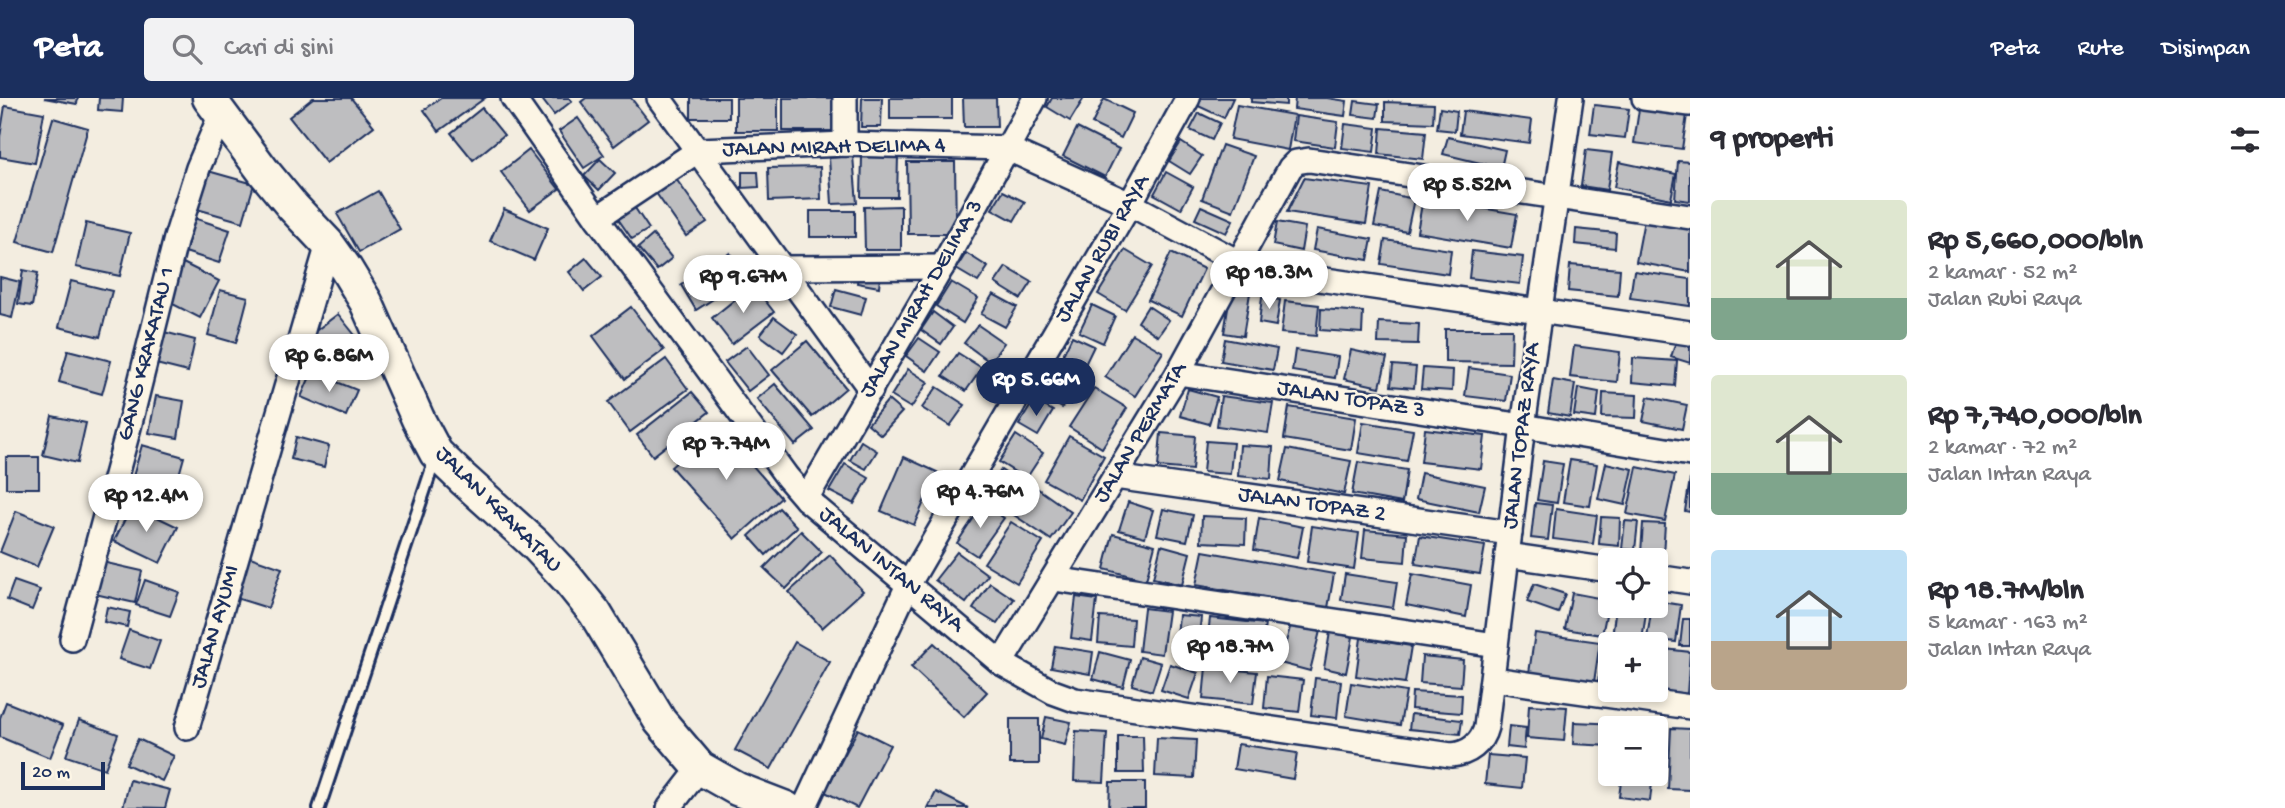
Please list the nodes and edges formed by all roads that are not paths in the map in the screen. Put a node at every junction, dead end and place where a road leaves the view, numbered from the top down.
1 (513, 98) edge
2 (659, 98) edge
3 (845, 98) edge
4 (1035, 98) edge
5 (1188, 98) edge
6 (1571, 98) edge
7 (1644, 98) edge
8 (1690, 104) edge
9 (215, 106) edge
10 (845, 144) junction
11 (1006, 148) junction
12 (699, 150) junction
13 (1558, 197) junction
14 (1130, 204) junction
15 (1690, 216) edge
16 (597, 218) junction
17 (328, 244) junction
18 (1238, 262) junction
19 (942, 267) junction
20 (781, 268) junction
21 (1539, 310) junction
22 (1690, 333) edge
23 (1178, 373) junction
24 (871, 390) junction
25 (1523, 426) junction
26 (436, 453) junction
27 (1690, 454) edge
28 (1115, 477) junction
29 (806, 499) junction
30 (1509, 544) junction
31 (1598, 567) edge
32 (1054, 579) junction
33 (1668, 579) edge
34 (1690, 582) edge
35 (908, 584) junction
36 (72, 639) dead end
37 (1496, 645) junction
38 (1001, 663) junction
39 (1493, 679) junction
40 (1690, 707) edge
41 (187, 728) dead end
42 (1451, 755) joint
43 (700, 768) junction
44 (319, 808) edge
45 (669, 808) edge
46 (786, 808) edge
47 (804, 808) edge

1 - 16 street, JALAN INTAN RAYA
2 - 12 street
3 - 10 street
4 - 11 street, JALAN MIRAH DELIMA 3
5 - 14 street, JALAN RUBI RAYA
6 - 13 street, JALAN TOPAZ RAYA
7 - 8 street
9 - 17 street, JALAN KRAKATAU
9 - 36 street, GANG KRAKATAU 1
10 - 11 street, JALAN MIRAH DELIMA 4
10 - 12 street, JALAN MIRAH DELIMA 4
11 - 14 street
11 - 19 street, JALAN MIRAH DELIMA 3
12 - 16 street, JALAN MIRAH DELIMA 4
12 - 20 street
13 - 15 street
13 - 18 street, JALAN PERMATA
13 - 21 street, JALAN TOPAZ RAYA
14 - 18 street
14 - 35 street, JALAN RUBI RAYA
16 - 29 street, JALAN INTAN RAYA
17 - 26 street, JALAN KRAKATAU
17 - 41 street, JALAN AYUMI
18 - 21 street
18 - 23 street, JALAN PERMATA
19 - 20 street
19 - 24 street, JALAN MIRAH DELIMA 3
20 - 24 street
21 - 22 street
21 - 25 street, JALAN TOPAZ RAYA
23 - 25 street, JALAN TOPAZ 3
23 - 28 street, JALAN PERMATA
24 - 29 street, JALAN MIRAH DELIMA 3
25 - 27 street, JALAN TOPAZ 3
25 - 30 street, JALAN TOPAZ RAYA
26 - 43 street, JALAN KRAKATAU
26 - 44 lane
28 - 30 street, JALAN TOPAZ 2
28 - 32 street, JALAN PERMATA
29 - 35 street, JALAN INTAN RAYA
30 - 31 street, JALAN TOPAZ 2
30 - 37 street, JALAN TOPAZ RAYA
32 - 37 street
32 - 38 street, JALAN PERMATA
33 - 34 street
35 - 38 street, JALAN INTAN RAYA
35 - 47 street, JALAN RUBI RAYA
37 - 39 street, JALAN TOPAZ RAYA
38 - 42 street, JALAN INTAN RAYA
39 - 40 street
39 - 42 street, JALAN TOPAZ RAYA
43 - 45 street
43 - 46 street, JALAN KRAKATAU

